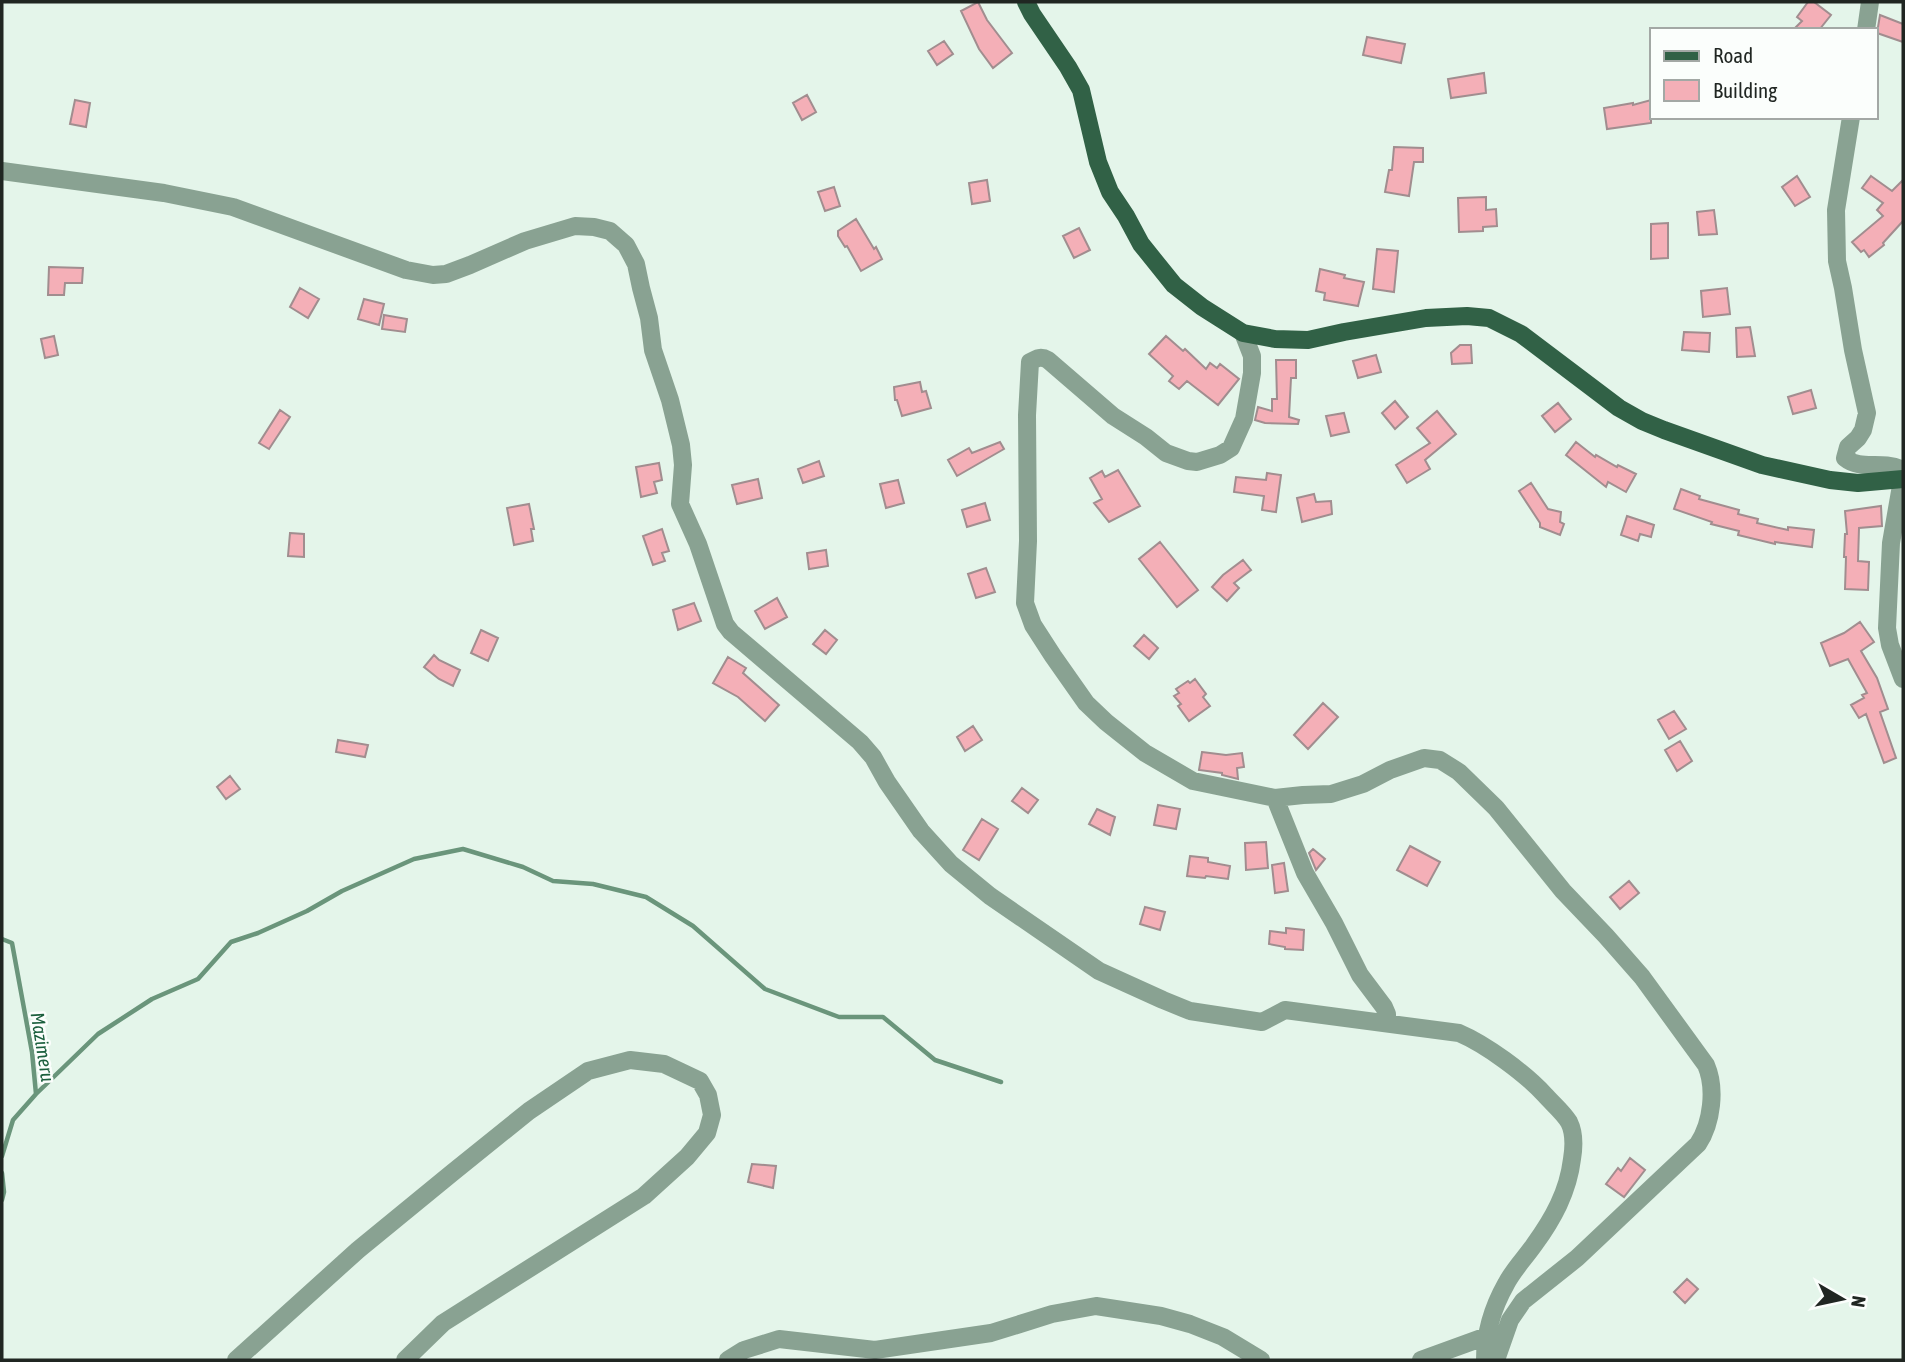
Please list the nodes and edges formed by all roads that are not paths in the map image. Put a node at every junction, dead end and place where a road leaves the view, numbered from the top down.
1 (1026, 2) edge
2 (1870, 2) edge
3 (1866, 28) edge
4 (1852, 119) edge
5 (2, 171) edge
6 (1243, 333) junction
7 (1903, 479) edge
8 (1903, 679) edge
9 (1275, 798) junction
10 (1387, 1023) junction
11 (1487, 1336) junction
12 (236, 1360) edge
13 (405, 1360) edge
14 (728, 1360) edge
15 (1261, 1360) edge
16 (1421, 1360) edge
17 (1485, 1360) edge
18 (1496, 1360) edge

1 - 6 main road
2 - 3 street
4 - 7 street
5 - 10 street
6 - 7 main road
6 - 9 street
7 - 8 street
9 - 10 street
9 - 18 street
10 - 11 street
11 - 16 street
11 - 17 street
12 - 13 street
14 - 15 street

